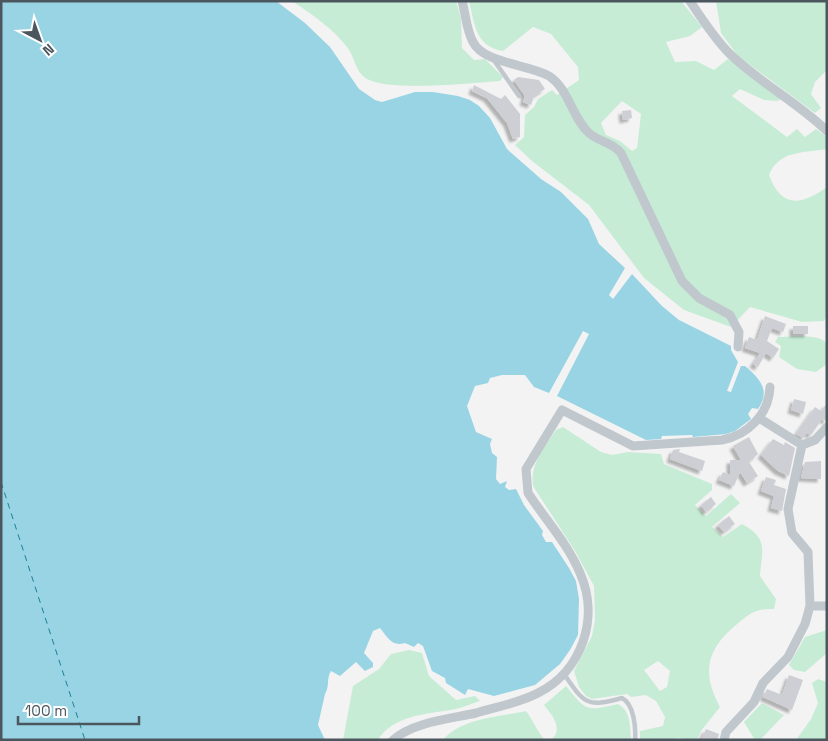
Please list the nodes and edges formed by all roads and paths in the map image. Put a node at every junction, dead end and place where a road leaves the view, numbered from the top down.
1 (462, 1) edge
2 (690, 1) edge
3 (491, 56) junction
4 (519, 96) dead end
5 (827, 132) edge
6 (738, 347) dead end
7 (770, 387) dead end
8 (759, 418) junction
9 (827, 427) edge
10 (802, 445) junction
11 (810, 606) junction
12 (827, 606) edge
13 (564, 674) junction
14 (393, 740) edge
15 (635, 740) edge
16 (724, 740) edge

1 - 3 street
2 - 5 street
3 - 4 lane
3 - 6 street
7 - 8 street
8 - 10 street
8 - 13 street
9 - 10 street
10 - 11 street
11 - 12 street
11 - 16 street
13 - 14 street
13 - 15 lane

